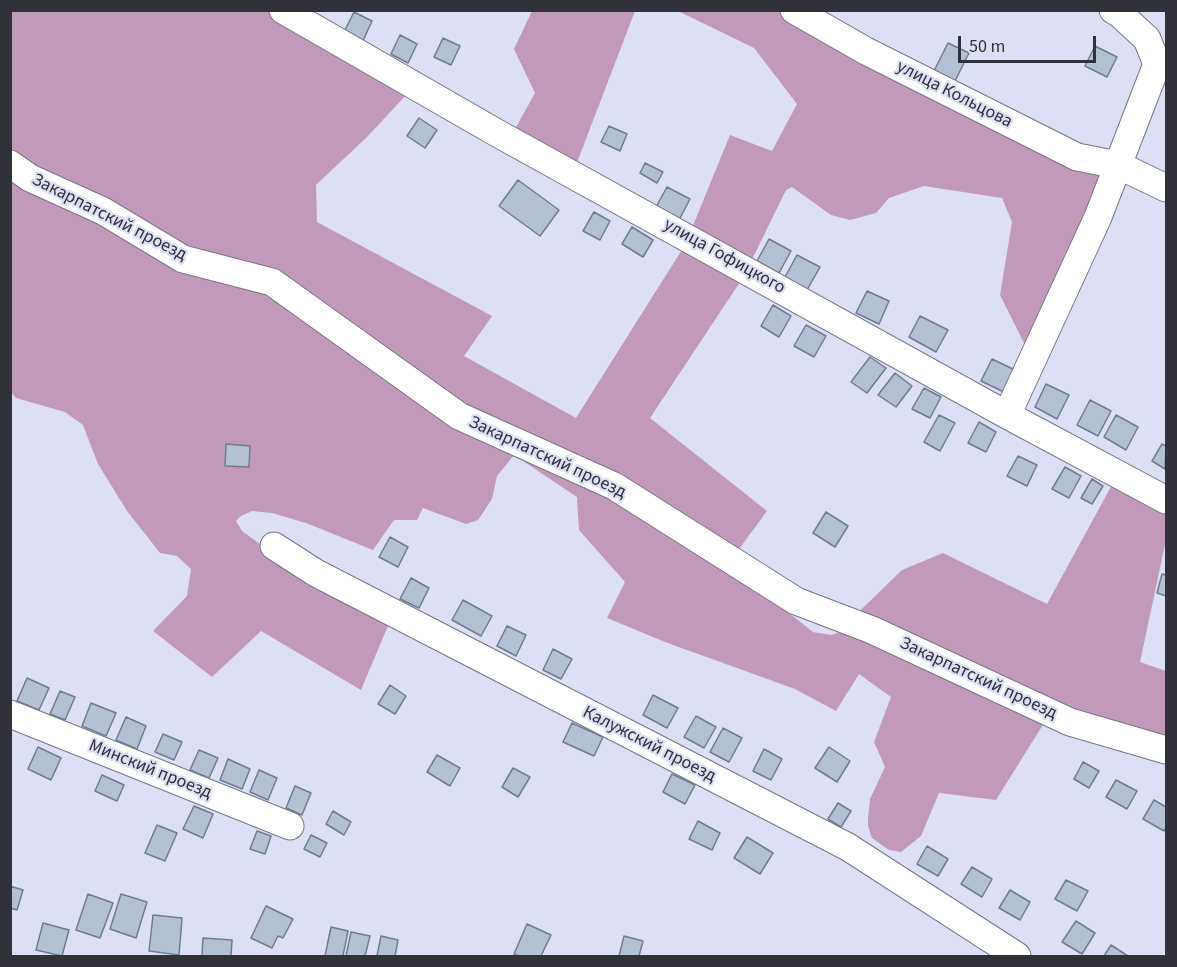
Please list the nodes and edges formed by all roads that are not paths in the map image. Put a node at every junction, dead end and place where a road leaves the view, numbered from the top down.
1 (283, 10) edge
2 (794, 10) edge
3 (1113, 10) edge
4 (10, 164) edge
5 (1118, 165) junction
6 (1167, 188) edge
7 (1006, 415) junction
8 (1167, 500) edge
9 (274, 546) dead end
10 (10, 714) edge
11 (1167, 750) edge
12 (290, 826) dead end
13 (1017, 957) edge

1 - 7 street, улица Гофицкого
2 - 5 street, улица Кольцова
3 - 5 street
4 - 11 street, Закарпатский проезд
5 - 6 street, улица Кольцова
5 - 7 street
7 - 8 street, улица Гофицкого
9 - 13 street, Калужский проезд
10 - 12 street, Минский проезд

